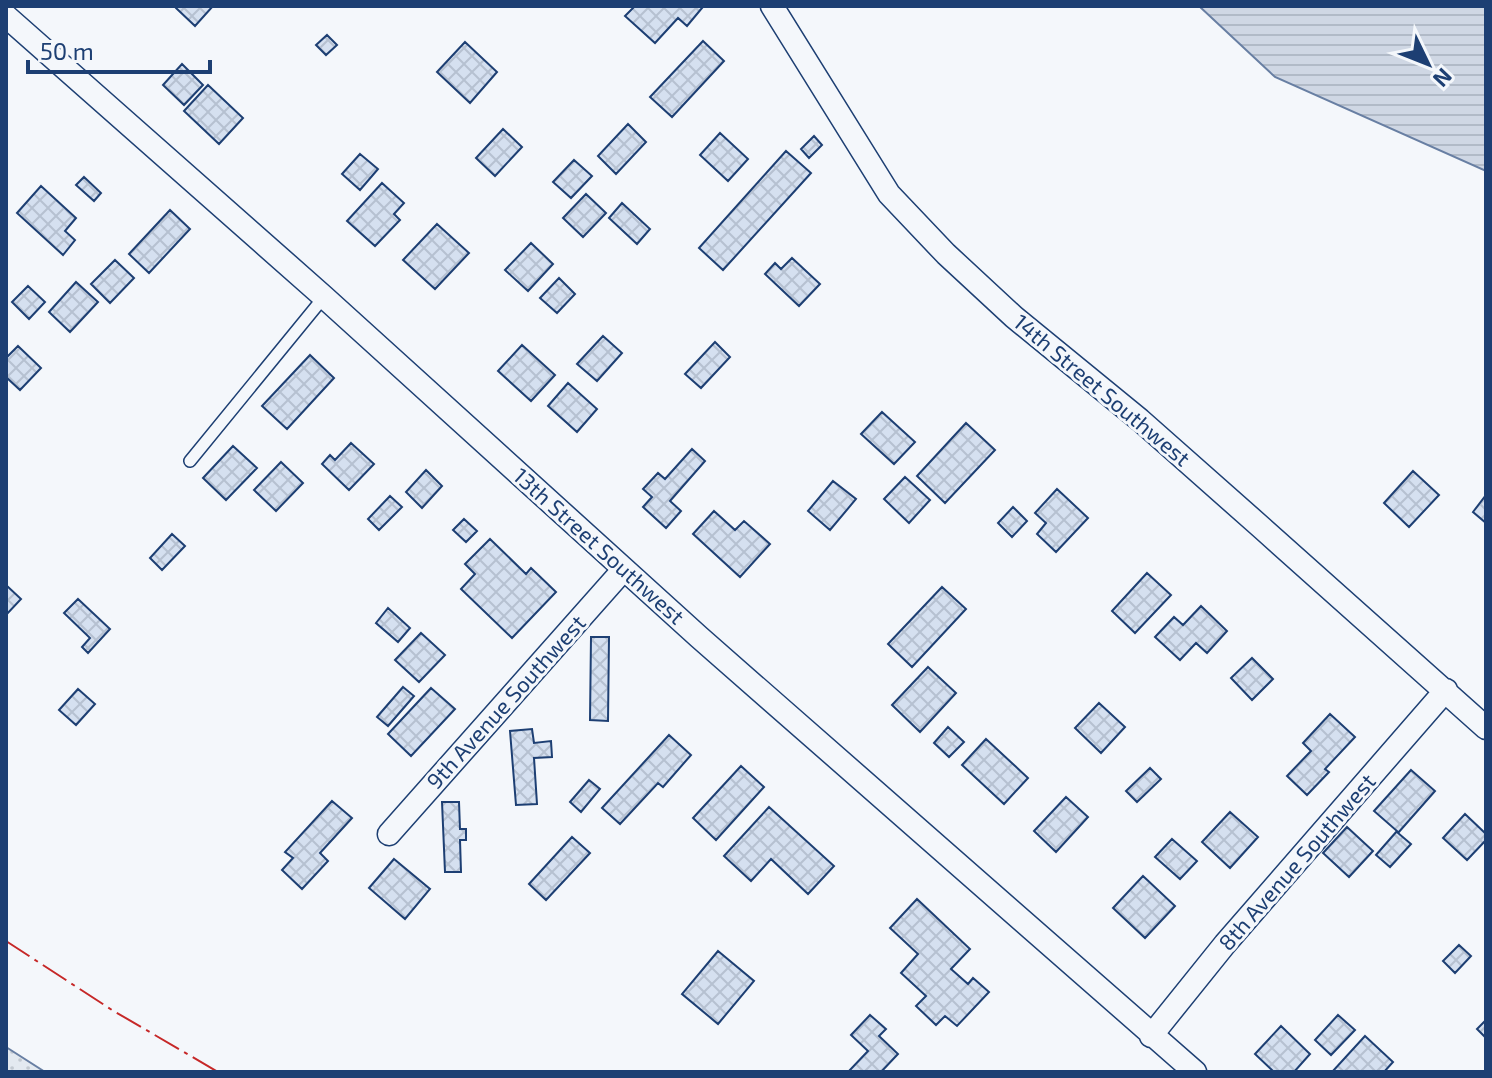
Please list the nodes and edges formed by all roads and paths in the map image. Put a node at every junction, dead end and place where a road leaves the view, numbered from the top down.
1 (772, 6) edge
2 (6, 16) edge
3 (324, 297) junction
4 (190, 461) dead end
5 (624, 569) junction
6 (1446, 690) junction
7 (1486, 728) edge
8 (389, 834) dead end
9 (1151, 1036) junction
10 (1195, 1072) edge

1 - 6 street, 14th Street Southwest
2 - 3 street, 13th Street Southwest
3 - 4 lane
3 - 5 street, 13th Street Southwest
5 - 8 street, 9th Avenue Southwest
5 - 9 street, 13th Street Southwest
6 - 7 street, 14th Street Southwest
6 - 9 street, 8th Avenue Southwest
9 - 10 street, 13th Street Southwest

